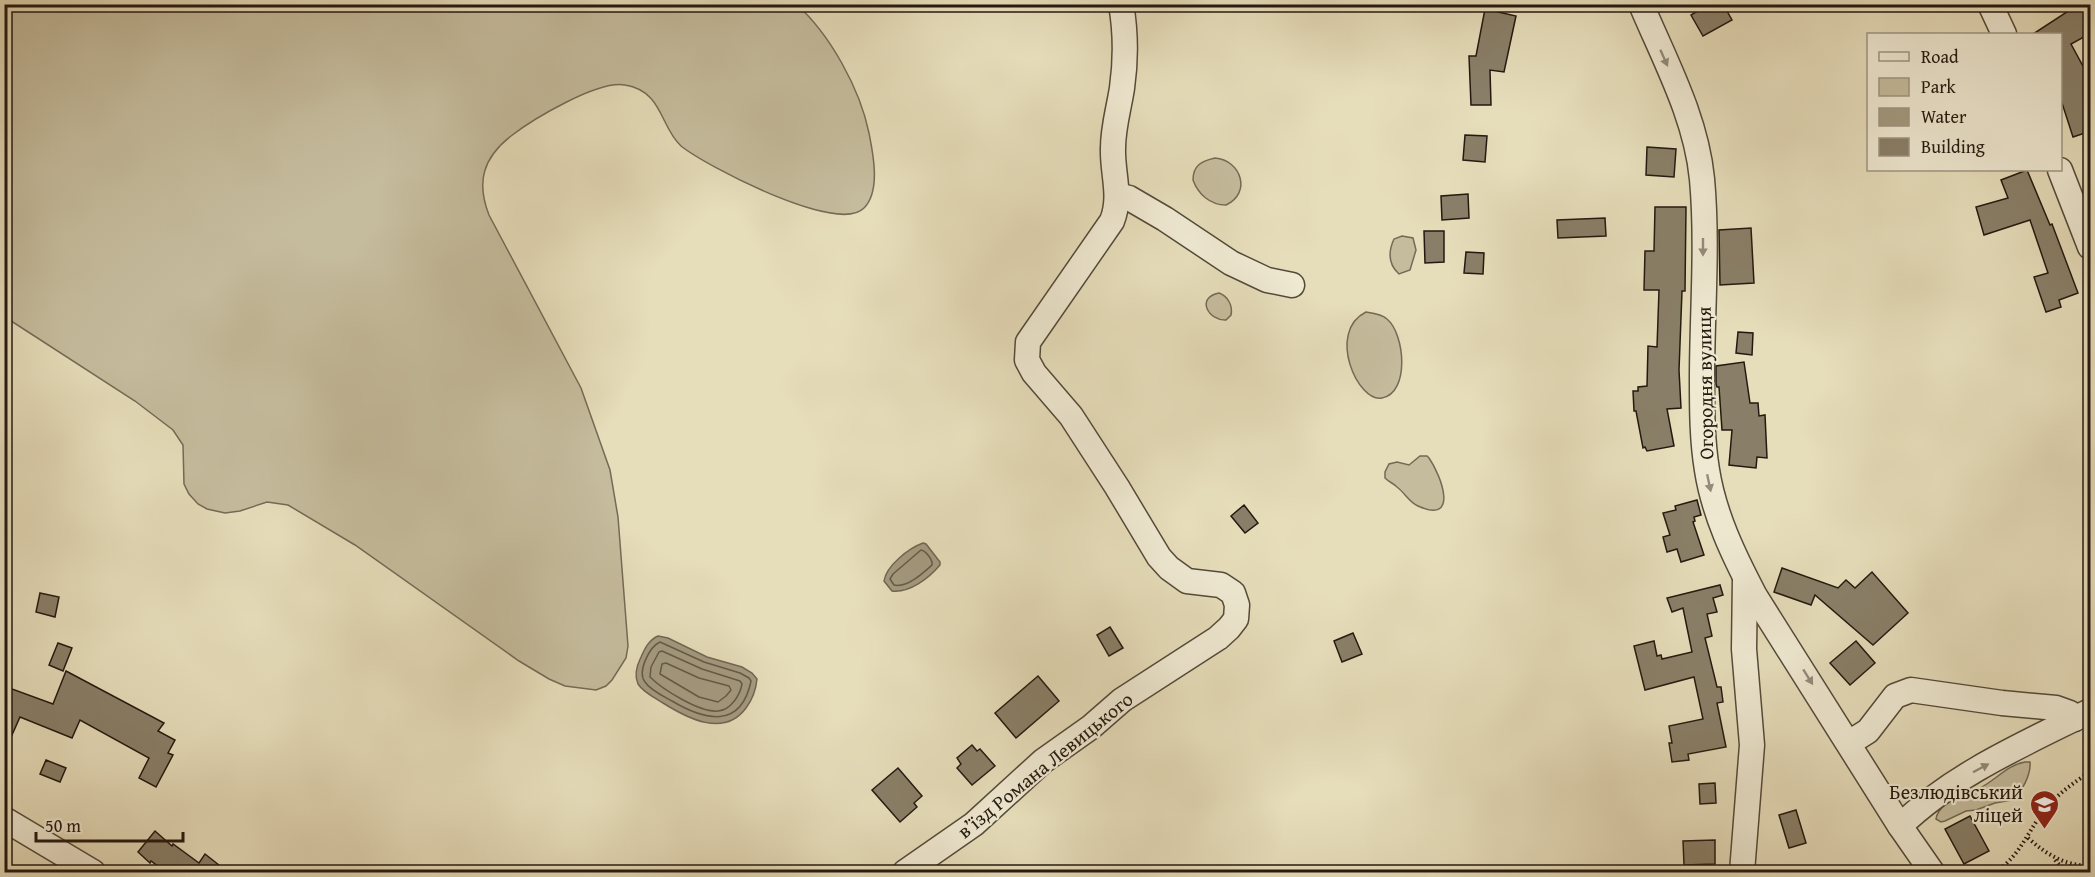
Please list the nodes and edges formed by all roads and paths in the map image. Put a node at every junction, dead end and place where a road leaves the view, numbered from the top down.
1 (1120, 4) edge
2 (1641, 4) edge
3 (1990, 4) edge
4 (2004, 33) edge
5 (2060, 171) edge
6 (1118, 195) junction
7 (2088, 231) edge
8 (1292, 285) dead end
9 (1745, 576) junction
10 (2083, 715) edge
11 (1849, 743) junction
12 (2091, 772) edge
13 (4, 819) edge
14 (1900, 826) junction
15 (2028, 838) junction
16 (2054, 859) junction
17 (2091, 866) edge
18 (85, 870) edge
19 (905, 873) edge
20 (1742, 873) edge
21 (1932, 873) edge
22 (1996, 873) edge
23 (2066, 873) edge

1 - 6 street
2 -> 9 street, Огородня вулиця
3 - 4 street
5 - 7 street
6 - 8 street
6 - 19 street, в’їзд Романа Левицького
9 -> 11 street
9 - 20 street, Огородня вулиця
10 - 11 street
14 -> 10 street
11 - 14 street
12 - 15 path
13 - 18 street
14 - 21 street
15 - 16 path
15 - 22 path
16 - 17 path
16 - 23 path

